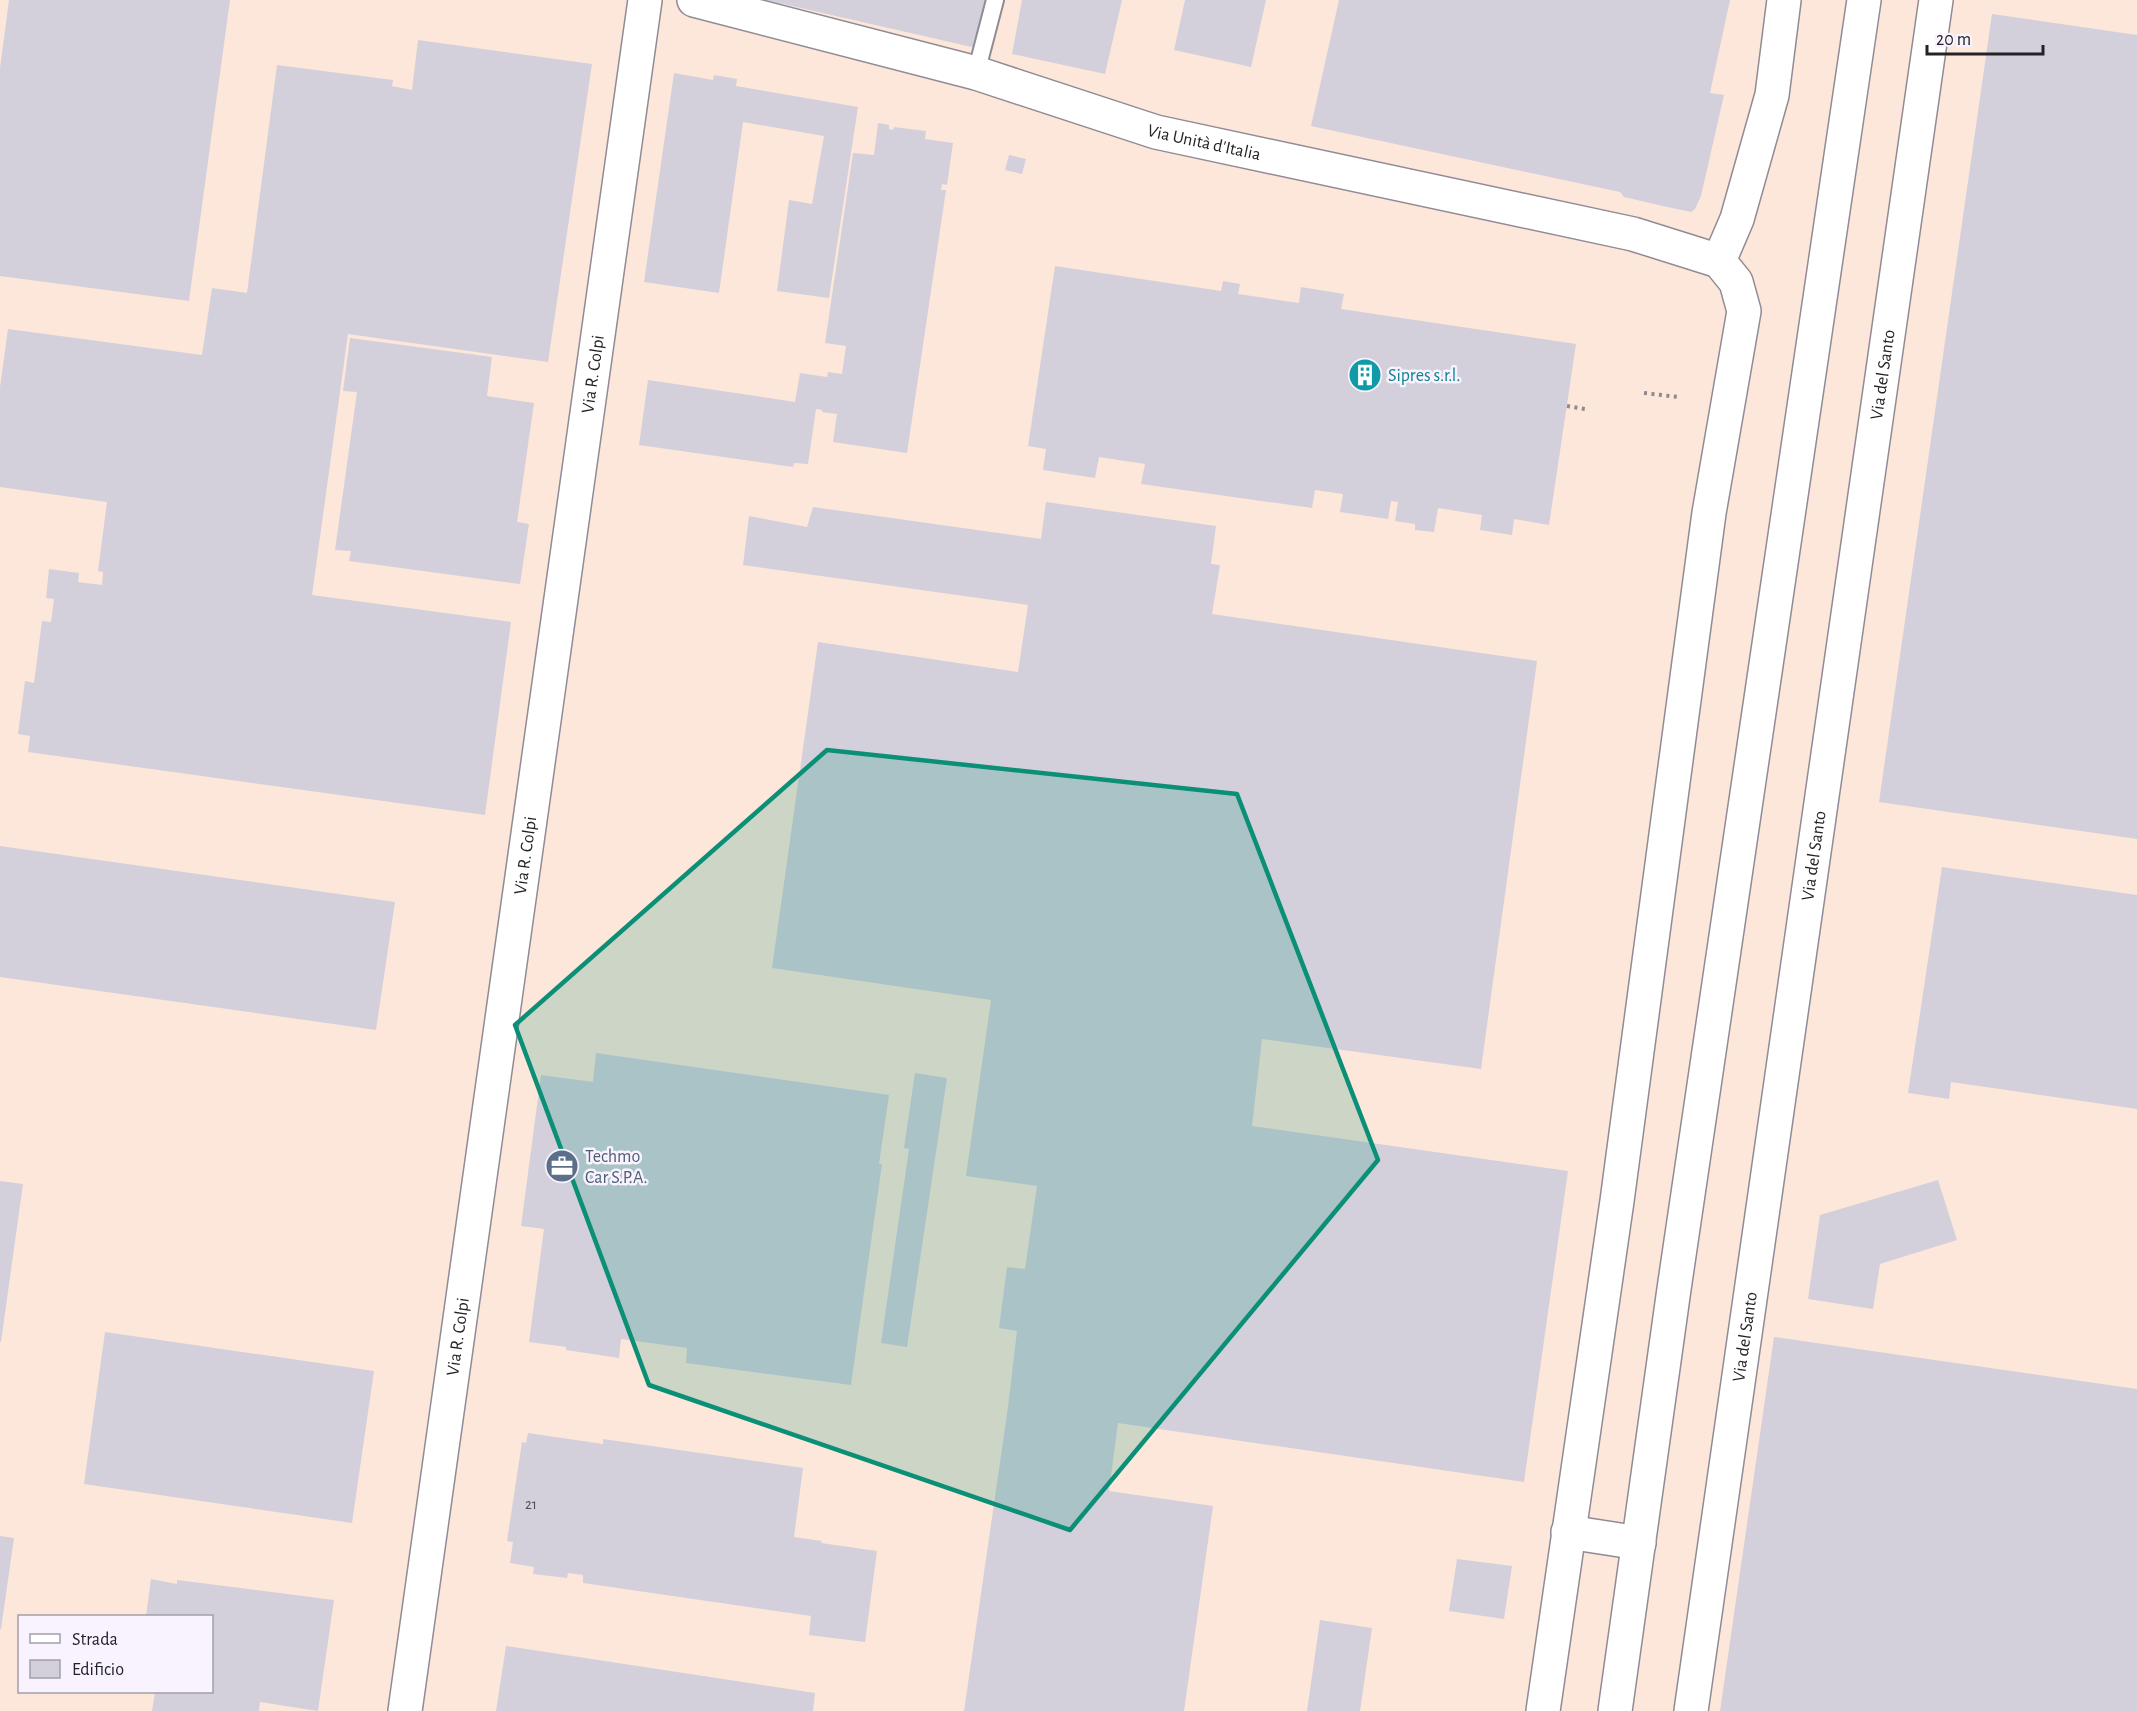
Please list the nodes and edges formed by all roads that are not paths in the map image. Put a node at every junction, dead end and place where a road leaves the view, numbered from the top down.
1 (645, 0) edge
2 (694, 0) edge
3 (995, 0) edge
4 (1784, 0) edge
5 (1864, 0) edge
6 (1936, 0) edge
7 (976, 73) junction
8 (1719, 261) junction
9 (1568, 1532) junction
10 (1639, 1543) junction
11 (405, 1711) edge
12 (1543, 1711) edge
13 (1615, 1711) edge
14 (1691, 1711) edge

1 - 11 street, Via R. Colpi
2 - 7 street, Via Unità d'Italia
3 - 7 lane
4 - 8 street
5 - 10 street
6 - 14 street, Via del Santo
7 - 8 street, Via Unità d'Italia
8 - 9 street
9 - 10 street
9 - 12 street
10 - 13 street

